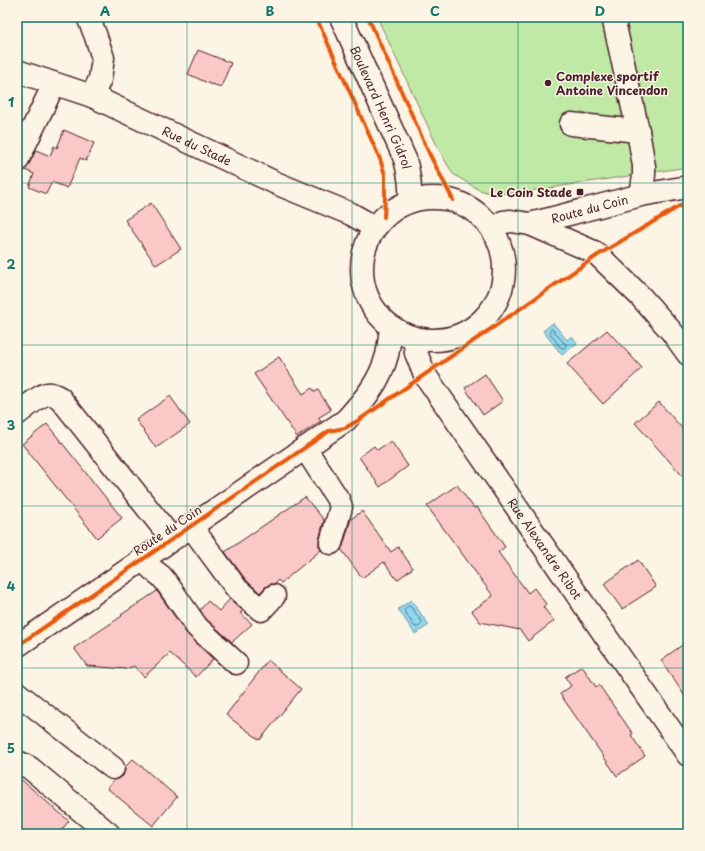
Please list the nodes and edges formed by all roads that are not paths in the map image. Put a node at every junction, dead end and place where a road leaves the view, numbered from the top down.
1 (88, 17) edge
2 (341, 17) edge
3 (613, 17) edge
4 (17, 71) edge
5 (54, 84) junction
6 (92, 96) junction
7 (571, 124) dead end
8 (638, 131) junction
9 (17, 161) edge
10 (688, 187) edge
11 (641, 195) junction
12 (410, 201) junction
13 (530, 224) junction
14 (374, 227) junction
15 (493, 229) junction
16 (391, 327) junction
17 (414, 338) junction
18 (688, 354) edge
19 (17, 414) edge
20 (305, 448) junction
21 (191, 526) junction
22 (172, 539) junction
23 (331, 543) dead end
24 (142, 559) junction
25 (274, 596) dead end
26 (17, 646) edge
27 (236, 663) dead end
28 (17, 693) edge
29 (688, 755) edge
30 (17, 762) edge
31 (113, 768) dead end
32 (109, 834) edge

1 - 6 street
2 - 12 street, Boulevard Henri Gidrol
3 - 8 street
4 - 5 street, Rue du Stade
5 - 6 street, Rue du Stade
5 - 9 street
6 - 14 street, Rue du Stade
7 - 8 street
8 - 11 street
10 - 11 street, Route du Coin
11 - 13 street, Route du Coin
12 - 14 street
12 - 15 street
13 - 15 street, Route du Coin
13 - 18 street
14 - 16 street
15 - 17 street
16 - 17 street
16 - 20 street, Route du Coin
17 - 29 street, Rue Alexandre Ribot
19 - 22 street
20 - 21 street, Route du Coin
20 - 23 street
21 - 22 street, Route du Coin
21 - 25 street
22 - 24 street, Route du Coin
24 - 26 street, Route du Coin
24 - 27 street
28 - 31 street
30 - 32 street

